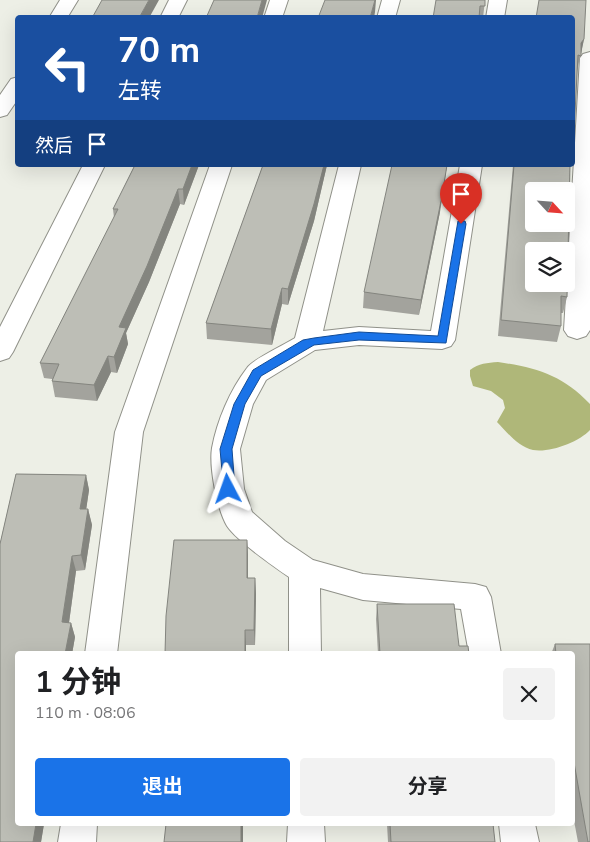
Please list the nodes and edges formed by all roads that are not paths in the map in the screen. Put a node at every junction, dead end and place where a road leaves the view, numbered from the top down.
1 (69, 0) edge
2 (178, 0) edge
3 (279, 0) edge
4 (390, 0) edge
5 (498, 0) edge
6 (60, 15) edge
7 (170, 15) edge
8 (273, 15) edge
9 (387, 15) edge
10 (496, 15) edge
11 (590, 58) edge
12 (15, 88) edge
13 (0, 111) edge
14 (93, 167) edge
15 (220, 167) edge
16 (350, 167) edge
17 (471, 167) edge
18 (577, 330) dead end
19 (307, 343) junction
20 (0, 352) edge
21 (304, 572) junction
22 (101, 651) edge
23 (305, 651) edge
24 (484, 651) edge
25 (79, 826) edge
26 (306, 826) edge
27 (516, 826) edge
28 (77, 842) edge
29 (306, 842) edge
30 (520, 842) edge

1 - 6 street
2 - 7 street
3 - 8 street
4 - 9 street
5 - 10 street
11 - 18 street
12 - 13 street
14 - 20 street
15 - 22 street
16 - 19 street
17 - 19 street
19 - 21 street
21 - 23 street
21 - 24 street
25 - 28 street
26 - 29 street
27 - 30 street

